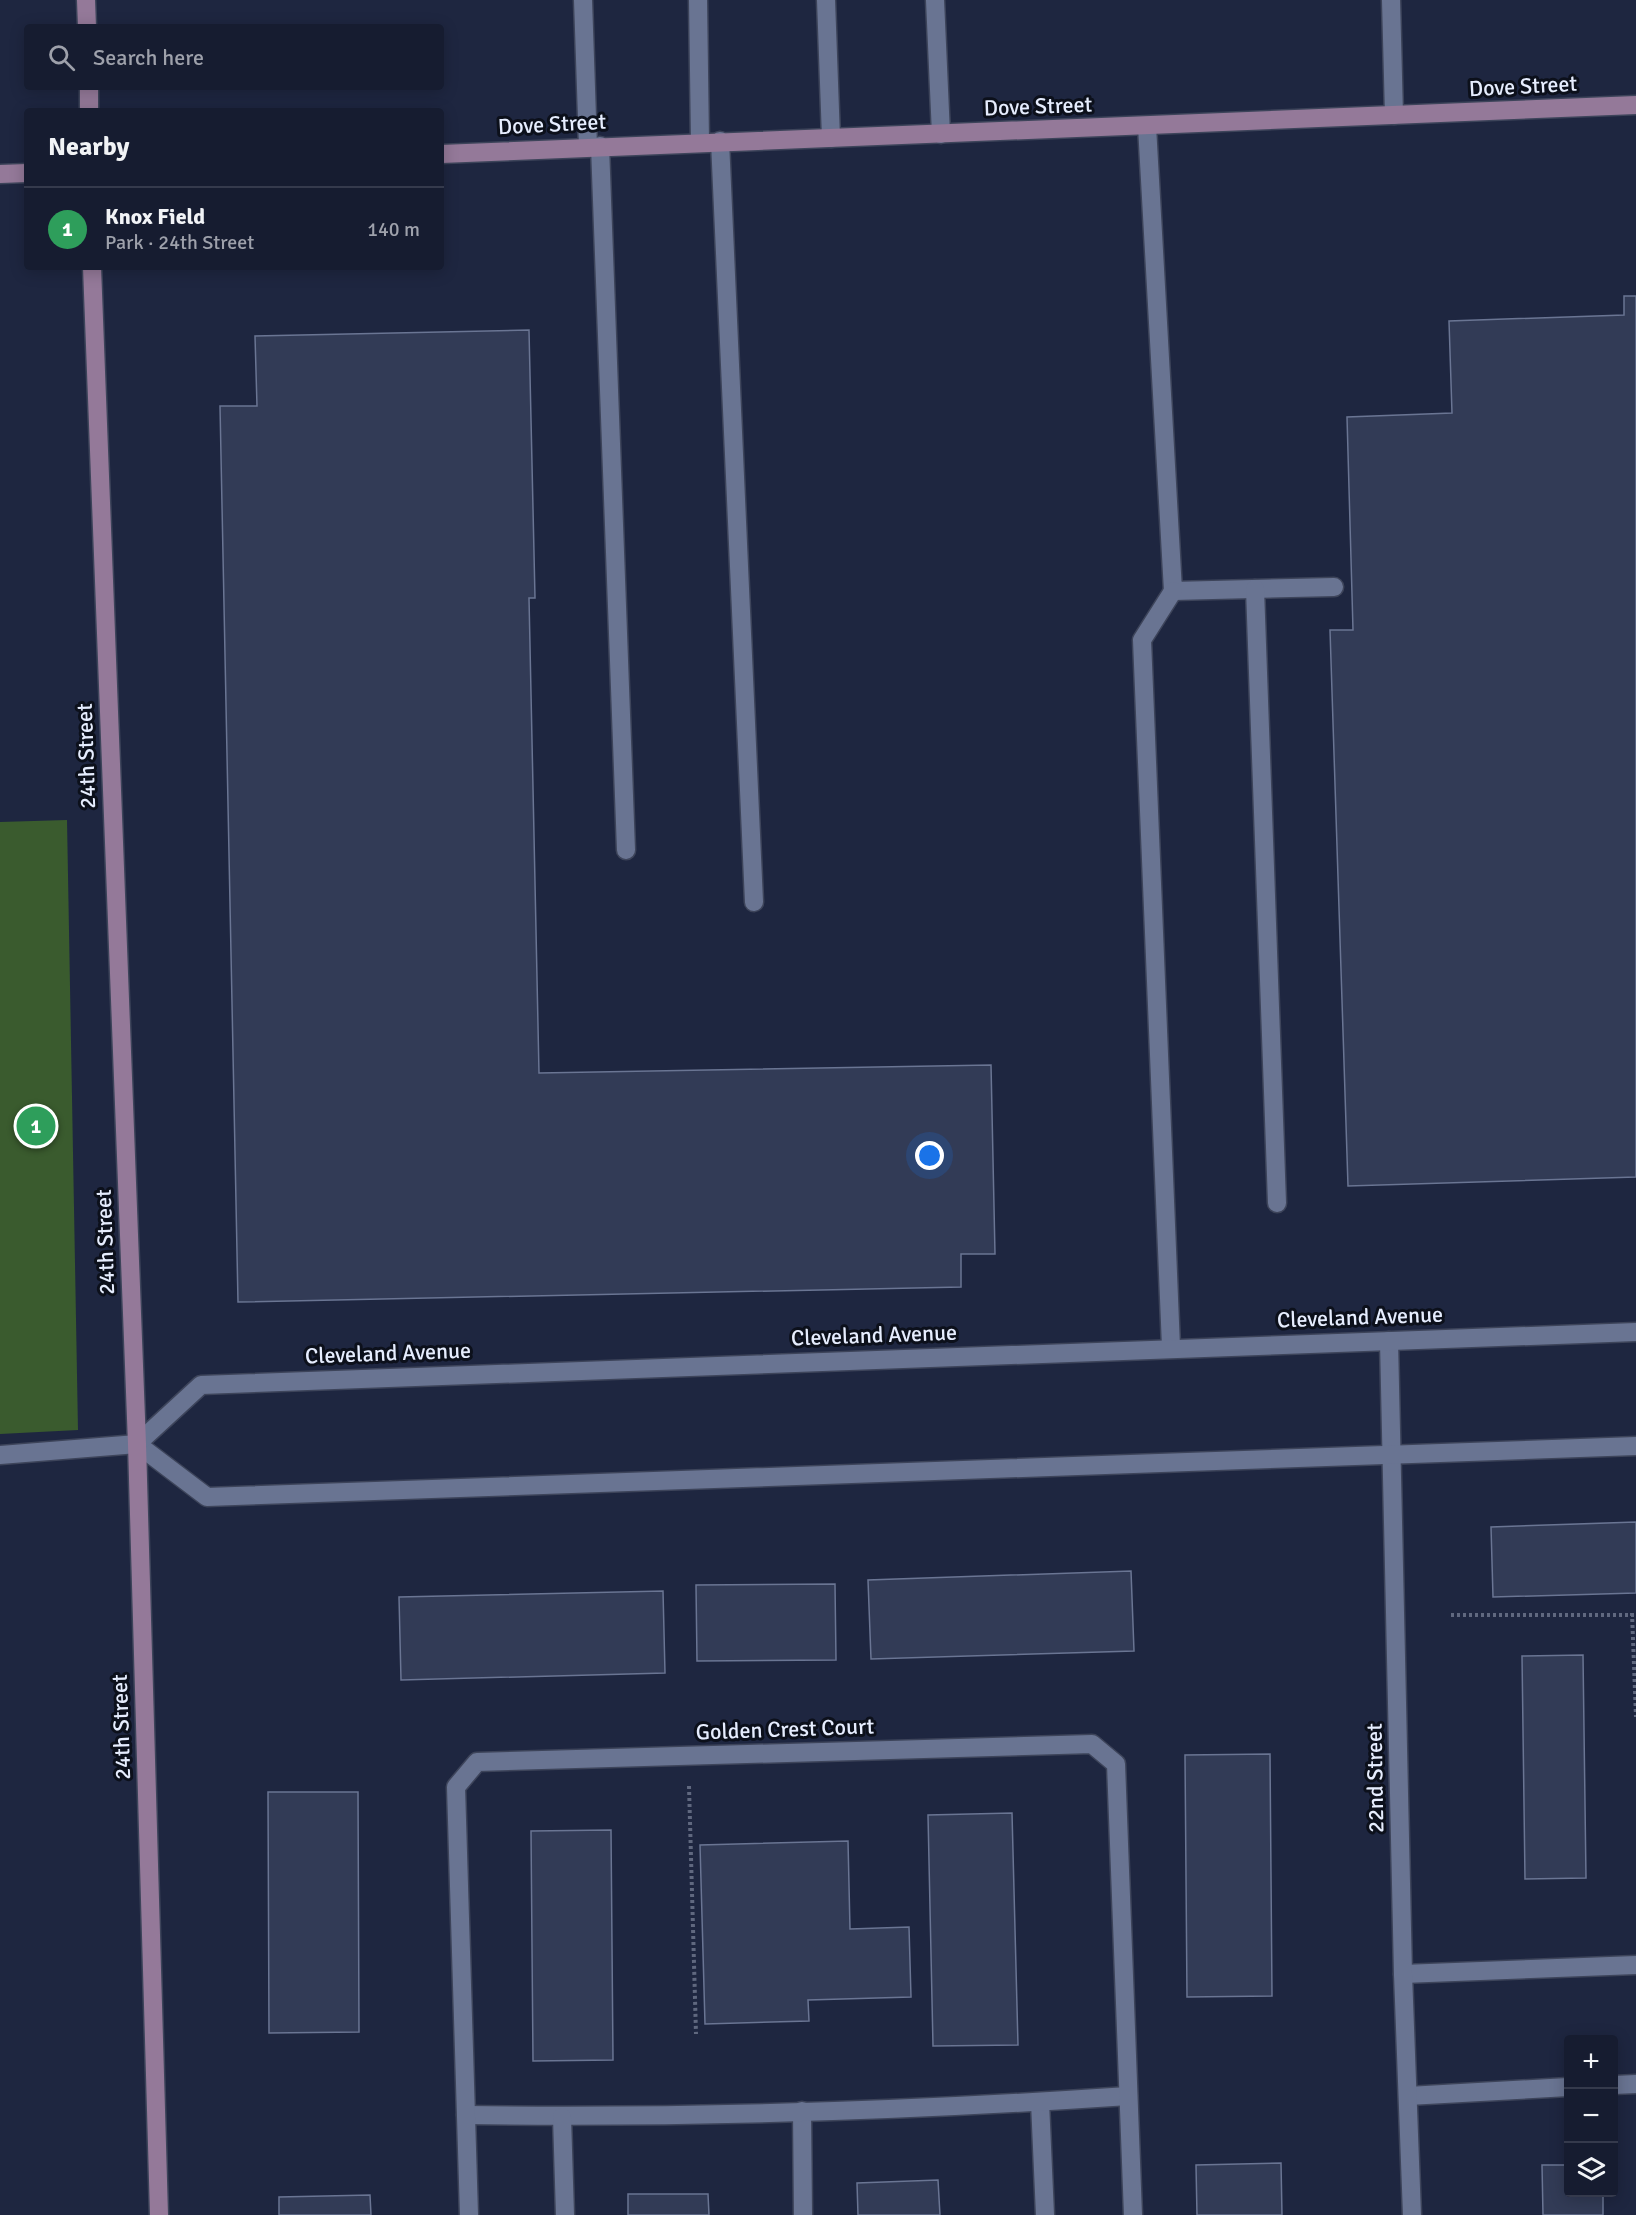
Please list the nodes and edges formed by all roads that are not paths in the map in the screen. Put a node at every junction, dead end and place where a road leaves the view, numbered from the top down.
1 (86, 0) edge
2 (583, 0) edge
3 (698, 0) edge
4 (826, 0) edge
5 (935, 0) edge
6 (1391, 0) edge
7 (87, 24) edge
8 (89, 90) edge
9 (1636, 105) edge
10 (89, 108) edge
11 (1394, 116) junction
12 (1147, 126) junction
13 (941, 134) junction
14 (831, 138) junction
15 (700, 141) junction
16 (720, 141) junction
17 (594, 146) junction
18 (444, 154) edge
19 (24, 172) edge
20 (0, 174) edge
21 (92, 270) edge
22 (1334, 587) dead end
23 (1255, 589) junction
24 (1173, 591) junction
25 (626, 849) dead end
26 (754, 902) dead end
27 (1277, 1203) dead end
28 (1636, 1332) edge
29 (1389, 1341) junction
30 (1171, 1347) junction
31 (137, 1444) junction
32 (1636, 1446) edge
33 (0, 1455) edge
34 (1392, 1456) junction
35 (1636, 1965) edge
36 (1403, 1974) junction
37 (1636, 2084) edge
38 (1618, 2085) edge
39 (1564, 2087) edge
40 (1128, 2096) junction
41 (1408, 2096) junction
42 (1040, 2102) junction
43 (802, 2111) junction
44 (466, 2115) junction
45 (562, 2116) junction
46 (159, 2215) edge
47 (469, 2215) edge
48 (565, 2215) edge
49 (803, 2215) edge
50 (1045, 2215) edge
51 (1132, 2215) edge
52 (1412, 2215) edge

1 - 7 street
2 - 17 street
3 - 15 street
4 - 14 street
5 - 13 street
6 - 11 street
8 - 10 street
9 - 11 street, Dove Street
11 - 12 street, Dove Street
12 - 13 street, Dove Street
12 - 24 street
13 - 14 street, Dove Street
14 - 16 street, Dove Street
15 - 16 street, Dove Street
15 - 17 street, Dove Street
16 - 26 street
17 - 18 street, Dove Street
17 - 25 street
19 - 20 street
21 - 31 street, 24th Street
22 - 23 street
23 - 24 street
23 - 27 street
24 - 30 street
28 - 29 street, Cleveland Avenue
29 - 30 street, Cleveland Avenue
29 - 34 street, 22nd Street
30 - 31 street, Cleveland Avenue
31 - 33 street
31 - 34 street
31 - 46 street, 24th Street
32 - 34 street
34 - 36 street, 22nd Street
35 - 36 street
36 - 41 street, 22nd Street
37 - 38 street
39 - 41 street
40 - 42 street
40 - 44 street, Golden Crest Court
40 - 51 street, Golden Crest Court
41 - 52 street, 22nd Street
42 - 43 street
42 - 50 street
43 - 45 street
43 - 49 street
44 - 45 street
44 - 47 street, Golden Crest Court
45 - 48 street

